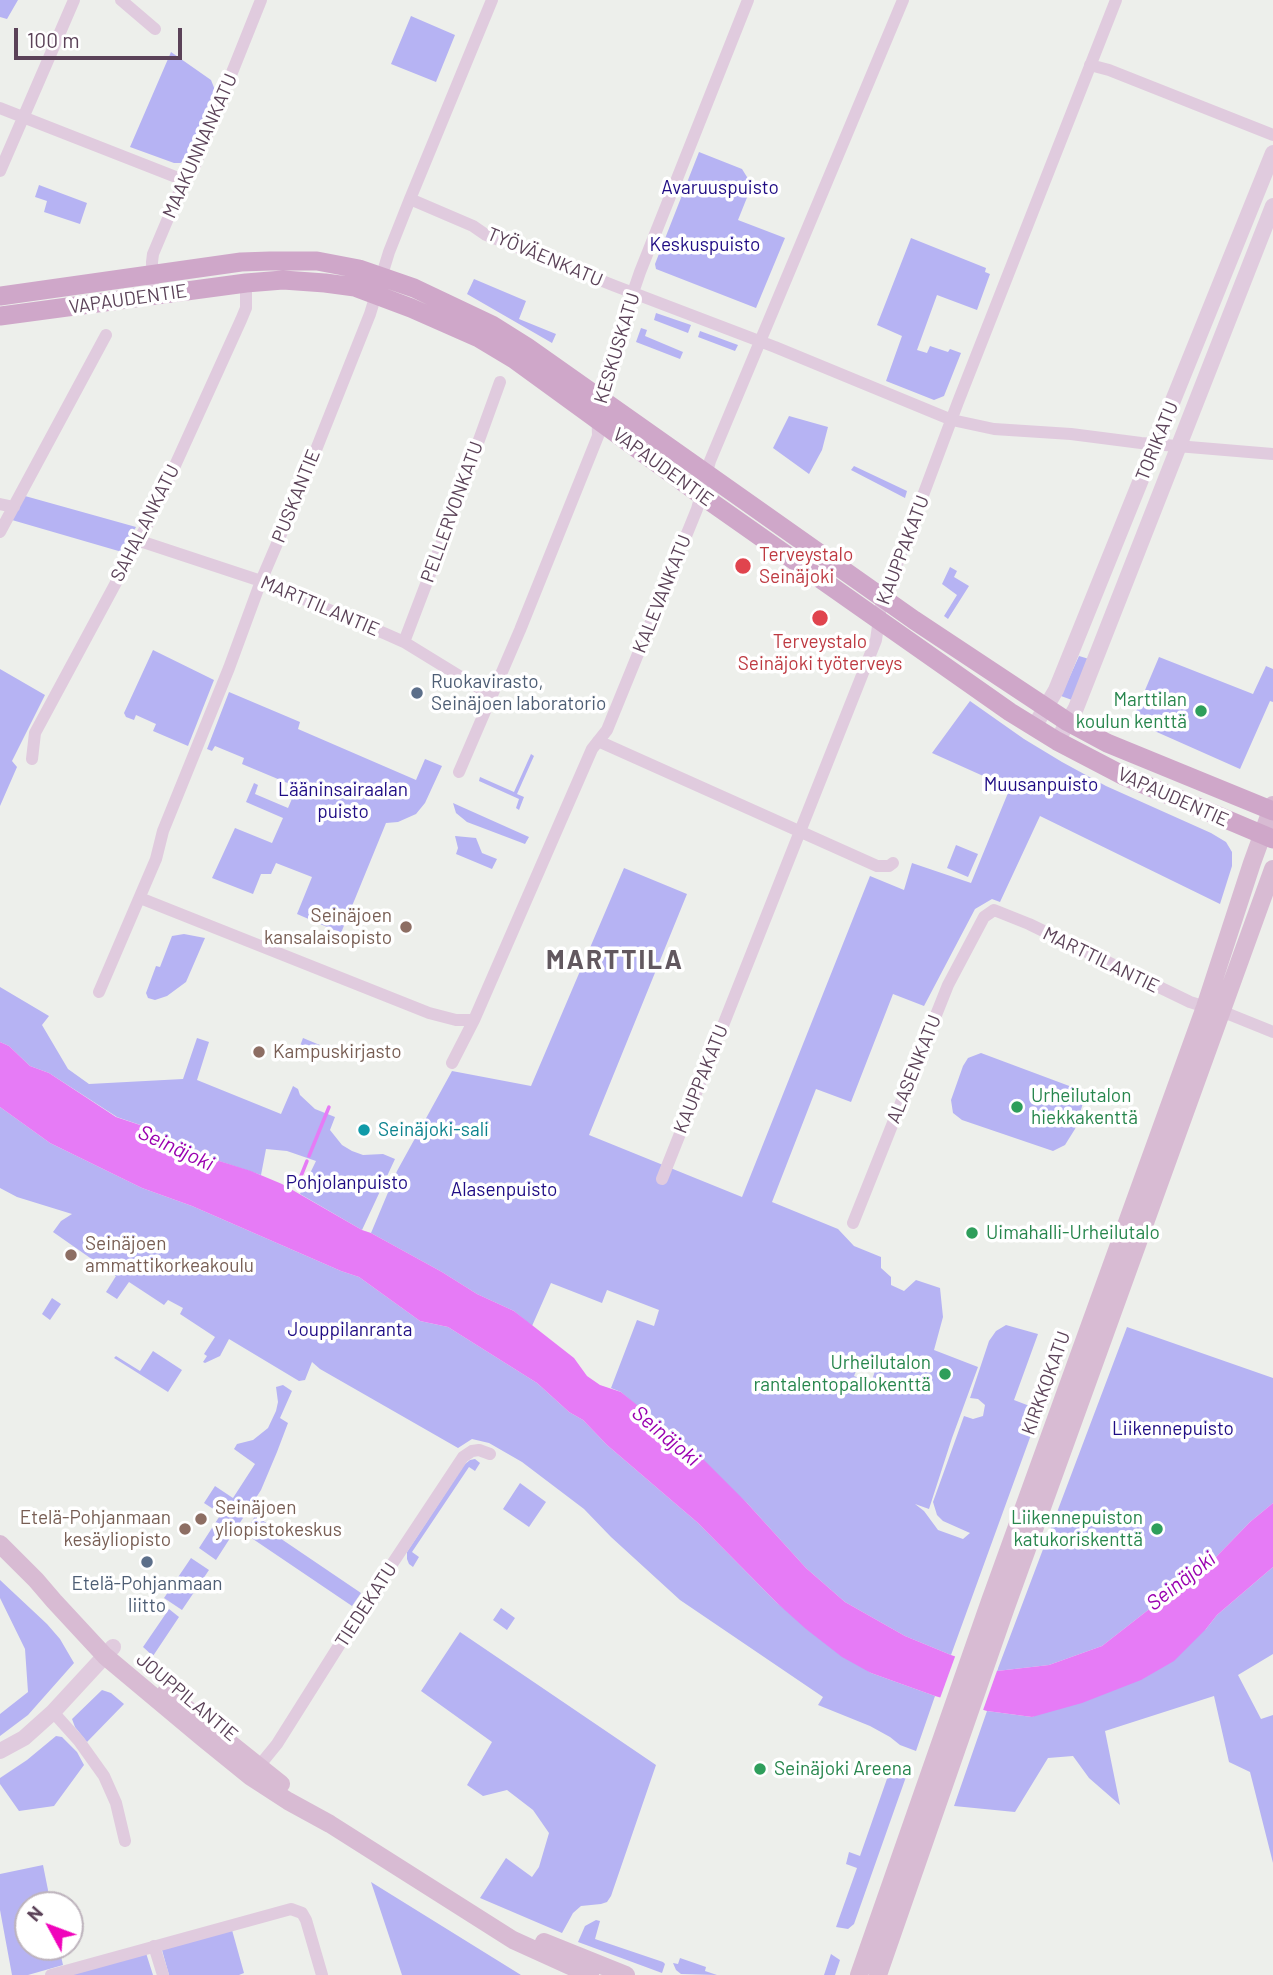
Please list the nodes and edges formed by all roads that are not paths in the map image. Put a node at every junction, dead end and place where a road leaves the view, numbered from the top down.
1 (74, 0) edge
2 (121, 0) edge
3 (261, 0) edge
4 (492, 0) edge
5 (748, 0) edge
6 (903, 0) edge
7 (1115, 0) edge
8 (155, 29) dead end
9 (1090, 65) junction
10 (0, 107) edge
11 (23, 116) junction
12 (1273, 135) edge
13 (1273, 153) edge
14 (0, 171) edge
15 (186, 181) junction
16 (410, 200) junction
17 (1273, 206) edge
18 (152, 275) junction
19 (382, 276) junction
20 (246, 283) junction
21 (634, 293) junction
22 (153, 295) junction
23 (376, 295) junction
24 (0, 296) edge
25 (0, 316) edge
26 (106, 335) dead end
27 (759, 341) junction
28 (500, 382) dead end
29 (597, 398) junction
30 (597, 419) junction
31 (952, 420) junction
32 (1156, 444) junction
33 (1180, 445) junction
34 (1273, 454) edge
35 (706, 475) junction
36 (701, 495) junction
37 (0, 504) edge
38 (14, 507) junction
39 (0, 531) edge
40 (137, 540) junction
41 (261, 581) junction
42 (882, 598) junction
43 (878, 619) junction
44 (404, 642) junction
45 (492, 696) junction
46 (1045, 709) junction
47 (1068, 722) junction
48 (1034, 727) junction
49 (598, 741) junction
50 (1056, 741) junction
51 (32, 759) dead end
52 (459, 772) dead end
53 (1272, 809) edge
54 (799, 832) junction
55 (1267, 837) edge
56 (893, 863) dead end
57 (1273, 869) edge
58 (140, 898) junction
59 (984, 917) joint
60 (99, 992) dead end
61 (1213, 1009) junction
62 (474, 1020) junction
63 (1273, 1032) edge
64 (452, 1063) dead end
65 (662, 1179) dead end
66 (853, 1223) dead end
67 (490, 1454) dead end
68 (0, 1544) edge
69 (109, 1651) junction
70 (52, 1713) junction
71 (953, 1735) junction
72 (0, 1751) edge
73 (255, 1772) junction
74 (125, 1841) dead end
75 (155, 1946) junction
76 (571, 1966) edge
77 (51, 1975) edge
78 (163, 1975) edge
79 (322, 1975) edge
80 (590, 1975) edge
81 (626, 1975) edge
82 (859, 1975) edge
83 (878, 1975) edge

1 - 11 street
2 - 8 street
3 - 15 street, MAAKUNNANKATU
4 - 16 street, PUSKANTIE
5 - 21 street, KESKUSKATU
6 - 27 street, KALEVANKATU
7 - 9 street, KAUPPAKATU
9 - 12 street
9 - 31 street, KAUPPAKATU
10 - 11 street
11 - 14 street
11 - 15 street
13 - 32 street, TORIKATU
15 - 18 street, MAAKUNNANKATU
16 - 19 street, PUSKANTIE
16 - 21 street, TYÖVÄENKATU
17 - 33 street, TORIKATU
18 - 19 main road, VAPAUDENTIE
18 - 22 street, MAAKUNNANKATU
18 - 24 main road, VAPAUDENTIE
19 - 23 street, PUSKANTIE
19 - 29 main road, VAPAUDENTIE
20 - 22 main road, VAPAUDENTIE
20 - 23 main road, VAPAUDENTIE
20 - 40 street, SAHALANKATU
21 - 27 street, TYÖVÄENKATU
21 - 29 street, KESKUSKATU
22 - 25 main road, VAPAUDENTIE
23 - 30 main road, VAPAUDENTIE
23 - 41 street, PUSKANTIE
26 - 38 street
27 - 31 street, TYÖVÄENKATU
27 - 35 street, KALEVANKATU
28 - 44 street, PELLERVONKATU
29 - 30 street, KESKUSKATU
29 - 35 main road, VAPAUDENTIE
30 - 36 main road, VAPAUDENTIE
30 - 45 street, KESKUSKATU
31 - 32 street, TYÖVÄENKATU
31 - 42 street, KAUPPAKATU
32 - 33 street, TYÖVÄENKATU
32 - 46 street, TORIKATU
33 - 34 street, TYÖVÄENKATU
33 - 47 street, TORIKATU
35 - 36 street, KALEVANKATU
35 - 42 main road, VAPAUDENTIE
36 - 43 main road, VAPAUDENTIE
36 - 49 street, KALEVANKATU
37 - 38 street
38 - 39 street
40 - 41 street, MARTTILANTIE
40 - 51 street, SAHALANKATU
41 - 44 street, MARTTILANTIE
41 - 58 street, PUSKANTIE
42 - 43 street, KAUPPAKATU
42 - 46 main road, VAPAUDENTIE
43 - 48 main road, VAPAUDENTIE
43 - 54 street, KAUPPAKATU
44 - 45 street, MARTTILANTIE
45 - 52 street, KESKUSKATU
46 - 47 main road, VAPAUDENTIE
46 - 48 street, TORIKATU
47 - 50 street, TORIKATU
47 - 53 main road, VAPAUDENTIE
48 - 50 main road, VAPAUDENTIE
49 - 54 street
49 - 62 street, KALEVANKATU
50 - 55 main road, VAPAUDENTIE
53 - 55 main road, KIRKKOKATU
54 - 56 street
54 - 65 street, KAUPPAKATU
55 - 61 main road, KIRKKOKATU
57 - 61 main road, KIRKKOKATU
58 - 60 street, PUSKANTIE
58 - 62 street
59 - 61 street, MARTTILANTIE
59 - 66 street, ALASENKATU
61 - 63 street, MARTTILANTIE
61 - 71 main road, KIRKKOKATU
62 - 64 street, KALEVANKATU
67 - 73 street, TIEDEKATU
68 - 69 main road, JOUPPILANTIE
69 - 70 street
69 - 73 main road, JOUPPILANTIE
70 - 72 street
70 - 74 street
71 - 82 main road, KIRKKOKATU
71 - 83 main road, KIRKKOKATU
73 - 76 main road, JOUPPILANTIE
75 - 77 street
75 - 78 street
75 - 79 street
76 - 80 main road, JOUPPILANTIE
76 - 81 main road, JOUPPILANTIE

